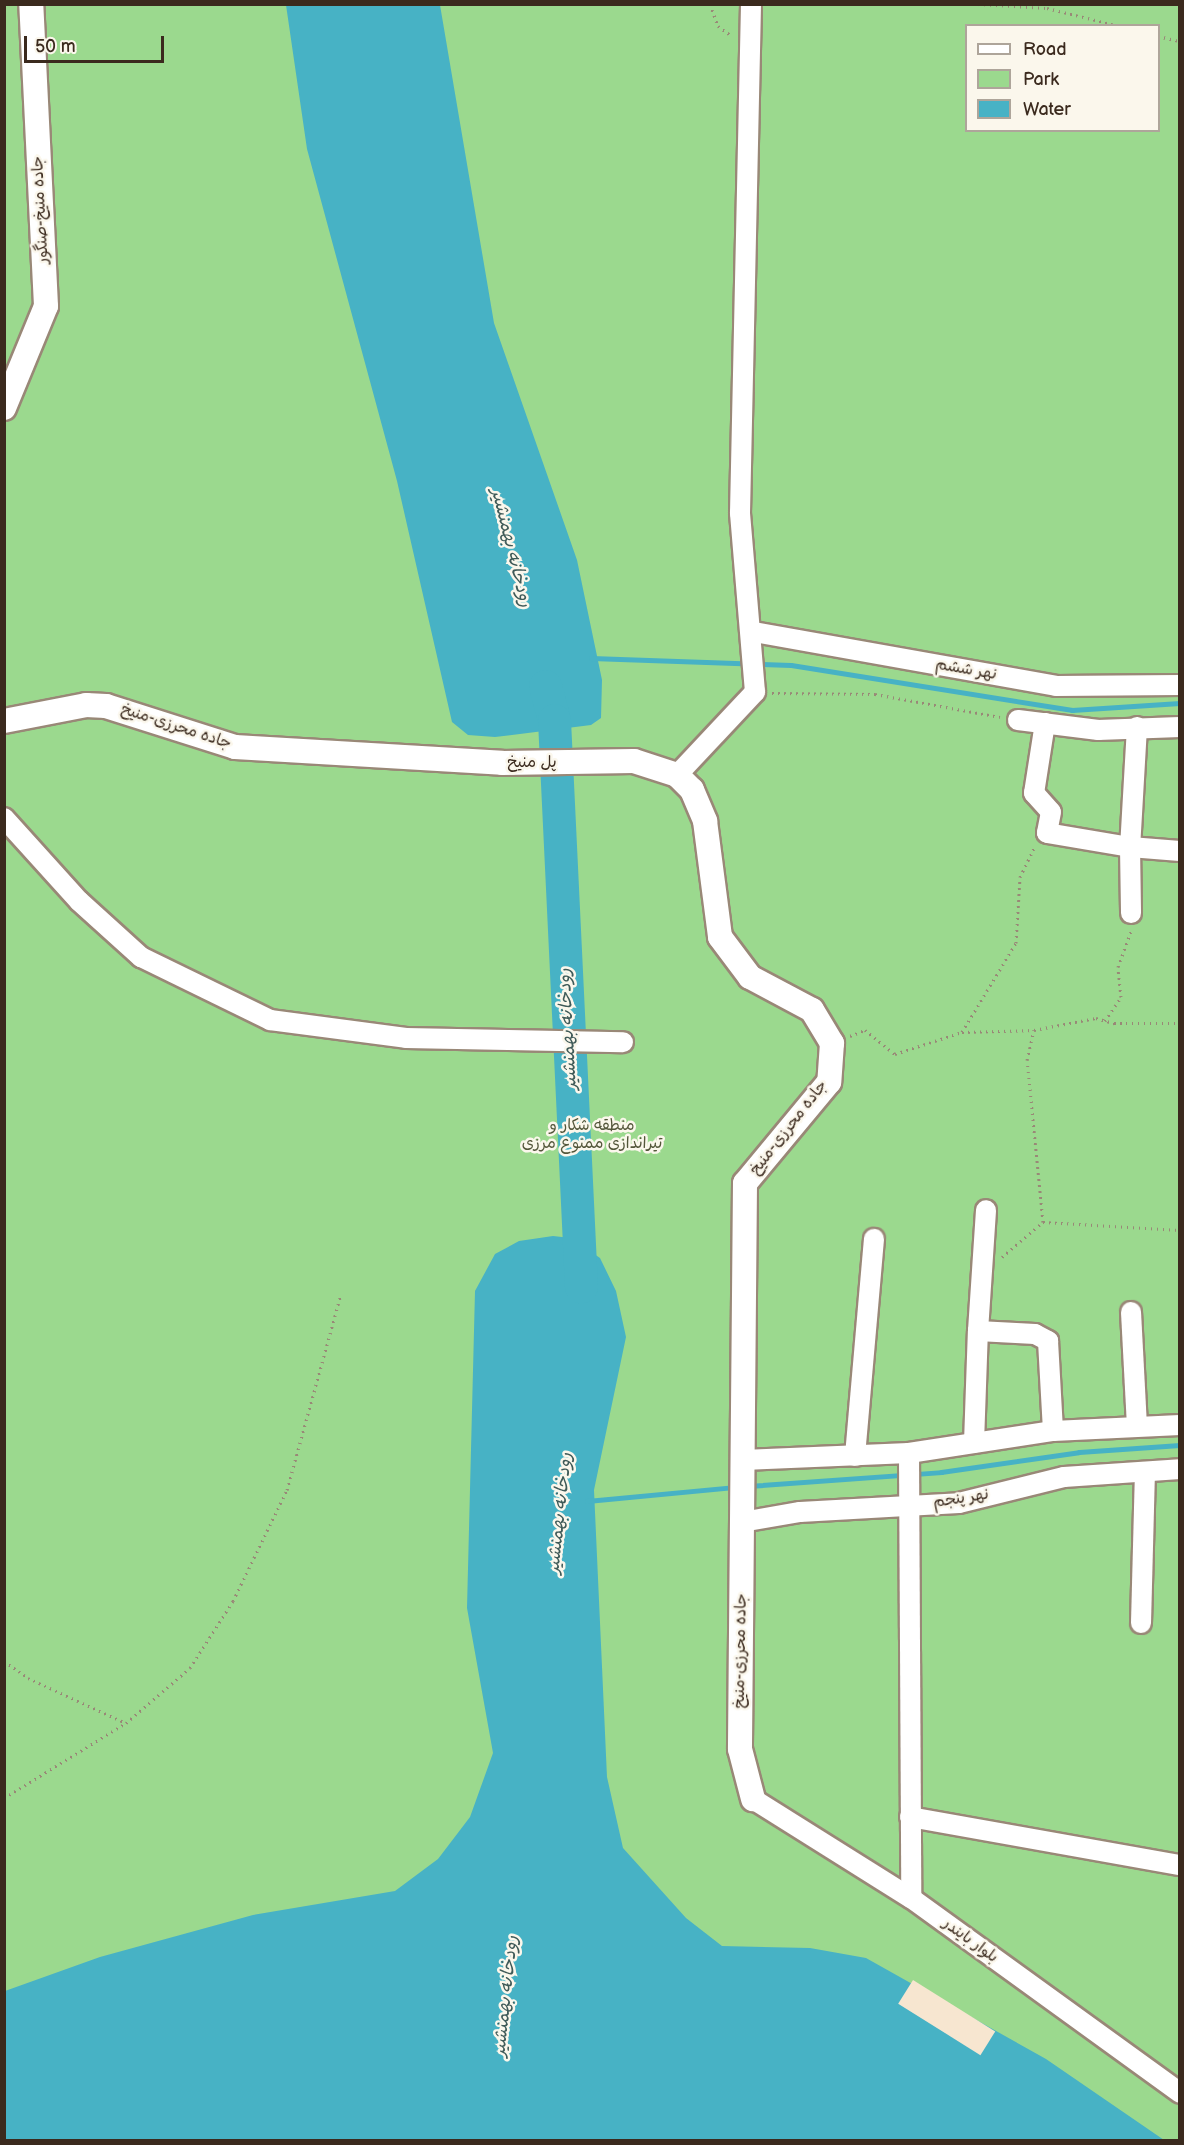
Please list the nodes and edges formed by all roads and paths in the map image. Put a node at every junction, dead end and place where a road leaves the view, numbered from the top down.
1 (31, 4) edge
2 (710, 4) edge
3 (751, 4) edge
4 (978, 4) edge
5 (1111, 24) edge
6 (1160, 36) edge
7 (1179, 41) edge
8 (750, 48) junction
9 (4, 408) edge
10 (754, 640) junction
11 (1179, 685) edge
12 (755, 686) junction
13 (1018, 720) joint
14 (4, 721) edge
15 (1045, 723) junction
16 (1137, 727) junction
17 (1179, 727) edge
18 (385, 755) joint
19 (677, 775) junction
20 (4, 818) edge
21 (1047, 833) junction
22 (1130, 847) junction
23 (1179, 851) edge
24 (1131, 913) joint
25 (1105, 1021) junction
26 (1179, 1023) edge
27 (1034, 1030) junction
28 (962, 1032) junction
29 (623, 1042) dead end
30 (831, 1044) junction
31 (986, 1210) dead end
32 (1043, 1222) junction
33 (1179, 1230) edge
34 (874, 1239) dead end
35 (981, 1275) junction
36 (340, 1296) dead end
37 (1131, 1312) dead end
38 (978, 1331) junction
39 (1137, 1425) junction
40 (1179, 1425) edge
41 (1053, 1431) junction
42 (974, 1443) junction
43 (855, 1456) junction
44 (909, 1457) junction
45 (743, 1465) junction
46 (1179, 1469) edge
47 (1145, 1472) junction
48 (909, 1506) junction
49 (742, 1511) junction
50 (1141, 1623) dead end
51 (4, 1661) edge
52 (126, 1723) junction
53 (4, 1798) edge
54 (753, 1799) joint
55 (910, 1817) junction
56 (1179, 1865) edge
57 (911, 1898) junction
58 (1179, 2093) edge

1 - 9 main road, جاده منیخ-صنگور
2 - 8 path
3 - 8 street
4 - 5 path
6 - 7 path
8 - 10 street
10 - 11 street, نهر ششم
10 - 12 street
12 - 13 path
12 - 19 street
13 - 15 street
14 - 18 main road, جاده محرزی-منیخ
15 - 16 street
15 - 21 street
16 - 17 street
16 - 22 street
18 - 19 main road, پل منیخ
19 - 30 main road
20 - 29 street
21 - 22 street
21 - 28 path
22 - 23 street
22 - 24 street
24 - 25 path
25 - 26 path
25 - 27 path
27 - 28 path
27 - 32 path
28 - 30 path
30 - 45 main road, جاده محرزی-منیخ
31 - 35 street
32 - 33 path
32 - 35 path
34 - 43 street
35 - 38 street
36 - 52 path
37 - 39 street
38 - 41 street
38 - 42 street
39 - 40 street
39 - 41 street
41 - 42 street
42 - 44 street
43 - 44 street
43 - 45 street
44 - 48 street
45 - 49 main road, جاده محرزی-منیخ
46 - 47 street, نهر پنجم
47 - 48 street, نهر پنجم
47 - 50 street
48 - 49 street, نهر پنجم
48 - 55 street
49 - 54 main road, جاده محرزی-منیخ
51 - 52 path
52 - 53 path
54 - 57 street, بلوار بایندر
55 - 56 street
55 - 57 street
57 - 58 street, بلوار بایندر

